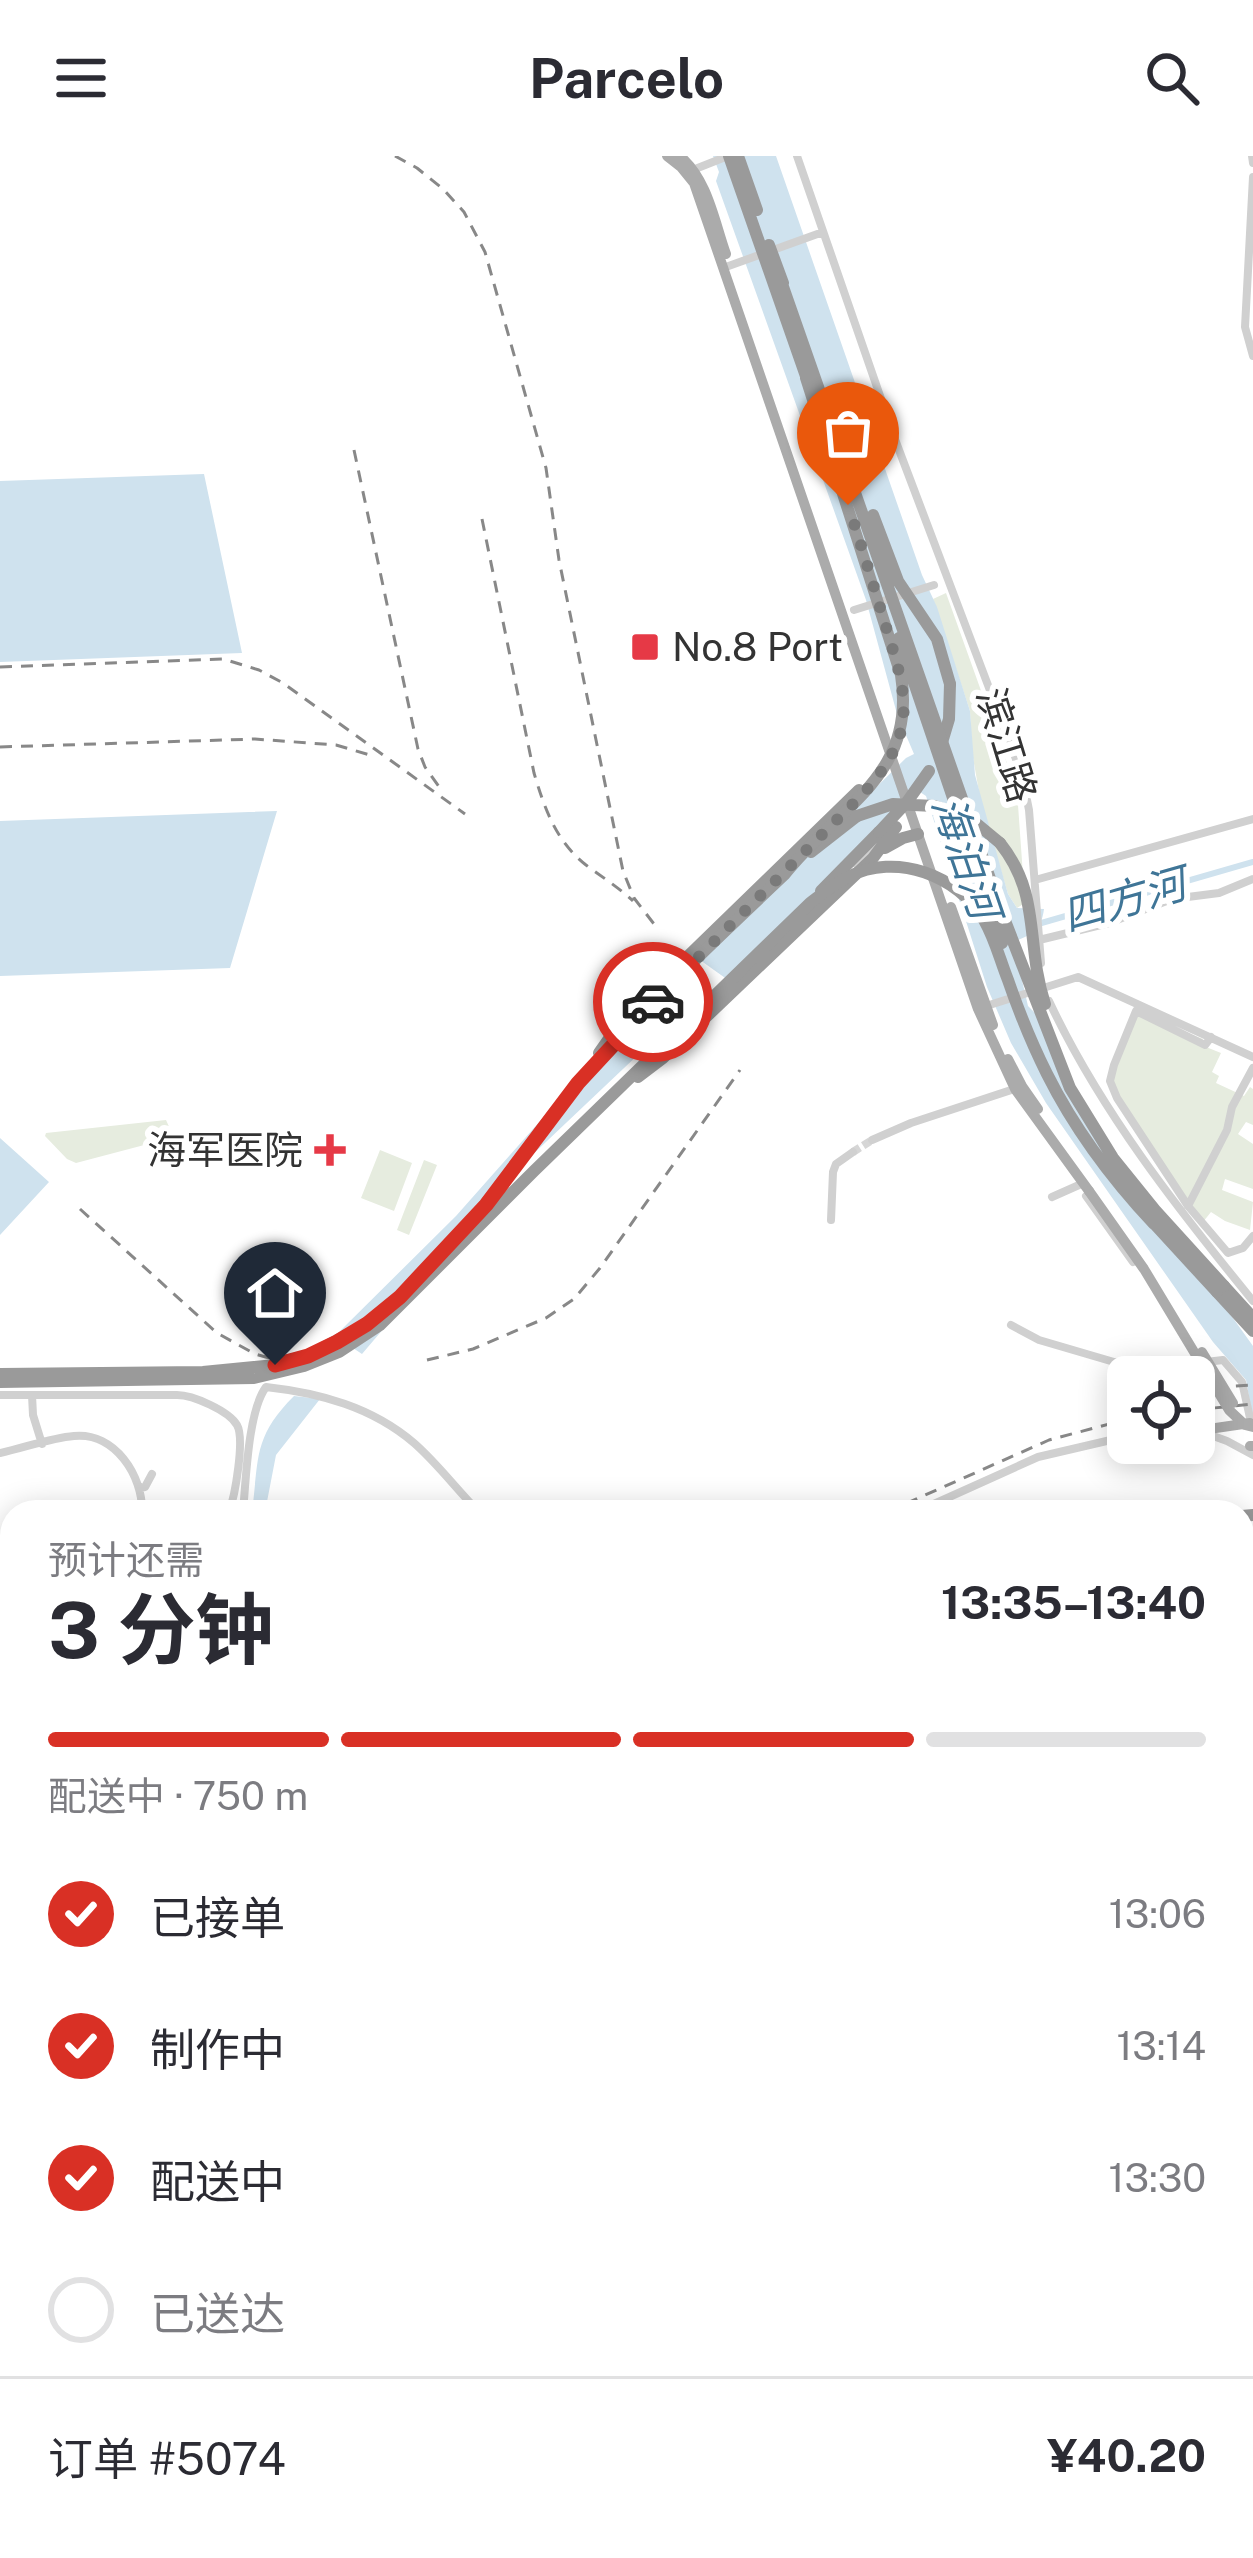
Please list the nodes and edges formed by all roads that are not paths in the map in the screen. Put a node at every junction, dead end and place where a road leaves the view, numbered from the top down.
1 (667, 156) edge
2 (680, 156) edge
3 (732, 156) edge
4 (796, 156) edge
5 (690, 171) junction
6 (1253, 177) edge
7 (823, 232) junction
8 (769, 245) junction
9 (731, 266) junction
10 (1253, 356) edge
11 (806, 378) junction
12 (948, 579) junction
13 (850, 611) junction
14 (892, 759) junction
15 (912, 809) junction
16 (1253, 819) edge
17 (896, 827) junction
18 (918, 835) junction
19 (879, 852) junction
20 (784, 875) junction
21 (1253, 879) edge
22 (1035, 880) junction
23 (810, 903) junction
24 (1039, 936) junction
25 (734, 981) dead end
26 (1040, 988) junction
27 (986, 1006) junction
28 (1210, 1037) junction
29 (1253, 1057) edge
30 (1253, 1068) edge
31 (578, 1083) junction
32 (1018, 1088) junction
33 (612, 1095) junction
34 (872, 1140) tunnel mouth
35 (853, 1151) tunnel mouth
36 (1088, 1188) junction
37 (1052, 1197) dead end
38 (1189, 1206) junction
39 (831, 1220) dead end
40 (1154, 1224) junction
41 (1253, 1236) edge
42 (1224, 1286) junction
43 (1253, 1301) edge
44 (1253, 1318) edge
45 (1011, 1325) dead end
46 (1253, 1331) edge
47 (1191, 1356) edge
48 (1215, 1360) edge
49 (1107, 1361) edge
50 (0, 1378) edge
51 (0, 1395) edge
52 (32, 1395) junction
53 (1253, 1426) edge
54 (1215, 1429) edge
55 (1215, 1436) edge
56 (1107, 1441) edge
57 (42, 1444) junction
58 (1252, 1448) edge
59 (0, 1454) edge
60 (152, 1474) dead end
61 (140, 1488) junction
62 (141, 1500) edge
63 (232, 1500) edge
64 (244, 1500) edge
65 (468, 1500) edge
66 (943, 1500) edge

1 - 5 main road
2 - 5 main road
3 - 5 street, bridge
3 - 8 highway, bridge
3 - 11 highway, bridge
4 - 7 street, 滨江路
5 - 9 main road
6 - 10 street
7 - 9 street
7 - 12 street, 滨江路
8 - 23 highway, bridge
8 - 42 highway, bridge
9 - 13 main road
9 - 14 main road
11 - 20 highway, bridge
11 - 40 highway, bridge
12 - 13 street, bridge
12 - 22 street, 滨江路
13 - 14 main road
14 - 15 main road
14 - 31 highway, bridge
15 - 17 street
15 - 18 main road
15 - 27 main road
16 - 22 street
17 - 19 highway
17 - 25 street
18 - 19 highway
18 - 27 main road
19 - 33 highway, bridge
20 - 31 highway, bridge
20 - 42 highway, bridge
21 - 24 street
22 - 24 street, 滨江路, bridge
23 - 33 highway, bridge
23 - 40 highway, bridge
24 - 26 street, 滨江路
26 - 27 street, bridge
26 - 28 street
26 - 43 street, 滨江路
27 - 32 main road
28 - 29 street
28 - 38 street
30 - 38 street
31 - 50 highway, bridge
32 - 34 street
32 - 36 main road
32 - 36 main road
33 - 50 highway, bridge
35 - 39 street
36 - 37 street
36 - 47 street
36 - 53 main road, bridge
38 - 41 street
40 - 46 highway, bridge
42 - 44 highway
45 - 49 street
48 - 53 street
51 - 52 street
52 - 57 street
52 - 63 street
53 - 54 main road, bridge
55 - 58 street
56 - 66 street
57 - 59 street
57 - 61 street
60 - 61 street
61 - 62 street
64 - 65 street

